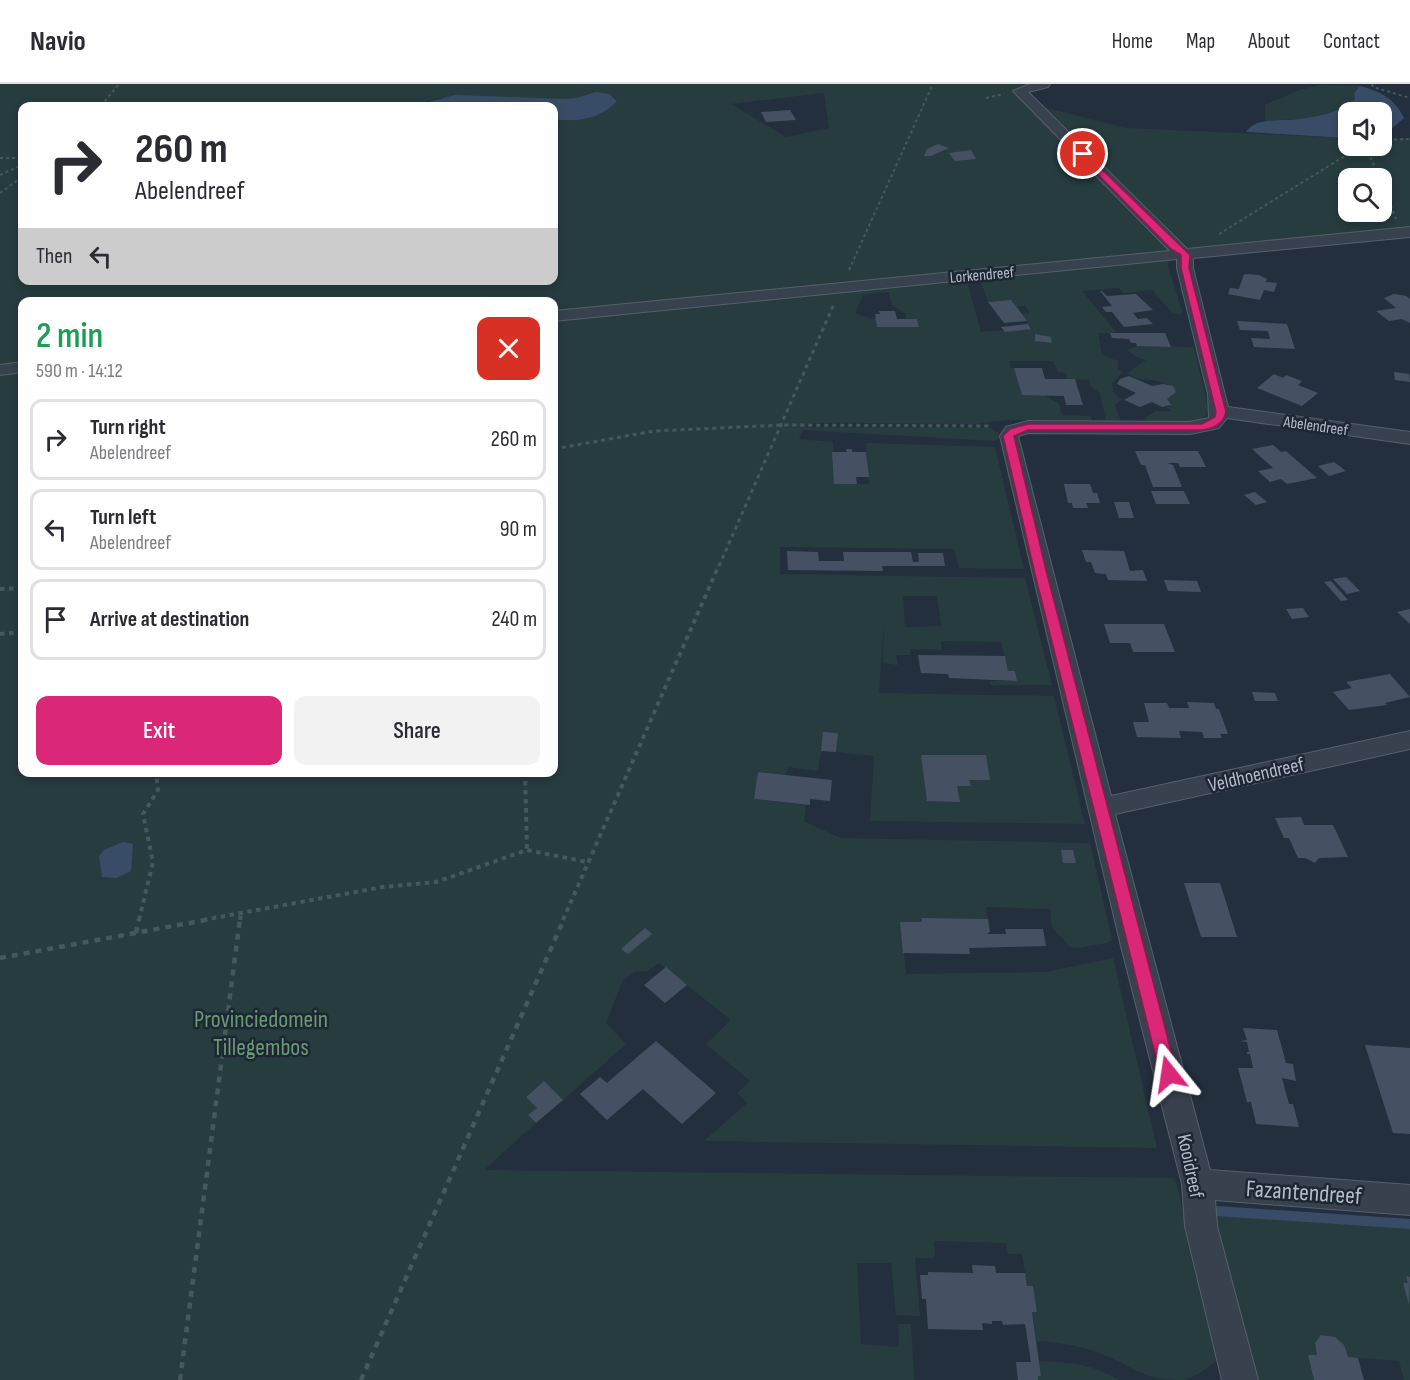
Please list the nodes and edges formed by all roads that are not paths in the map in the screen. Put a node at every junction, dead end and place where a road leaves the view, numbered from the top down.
1 (1044, 84) edge
2 (1406, 233) edge
3 (1185, 255) junction
4 (558, 316) edge
5 (18, 368) edge
6 (0, 370) edge
7 (1221, 412) junction
8 (1410, 438) edge
9 (1410, 740) edge
10 (1101, 808) junction
11 (1197, 1184) junction
12 (1410, 1200) edge
13 (1240, 1380) edge

1 - 3 street
2 - 3 street, Lorkendreef
3 - 4 street, Lorkendreef
3 - 7 street
5 - 6 street
7 - 8 street, Abelendreef
7 - 10 street, Kooidreef
9 - 10 street, Veldhoendreef
10 - 11 street, Kooidreef
11 - 12 street, Fazantendreef
11 - 13 street, Kooidreef

